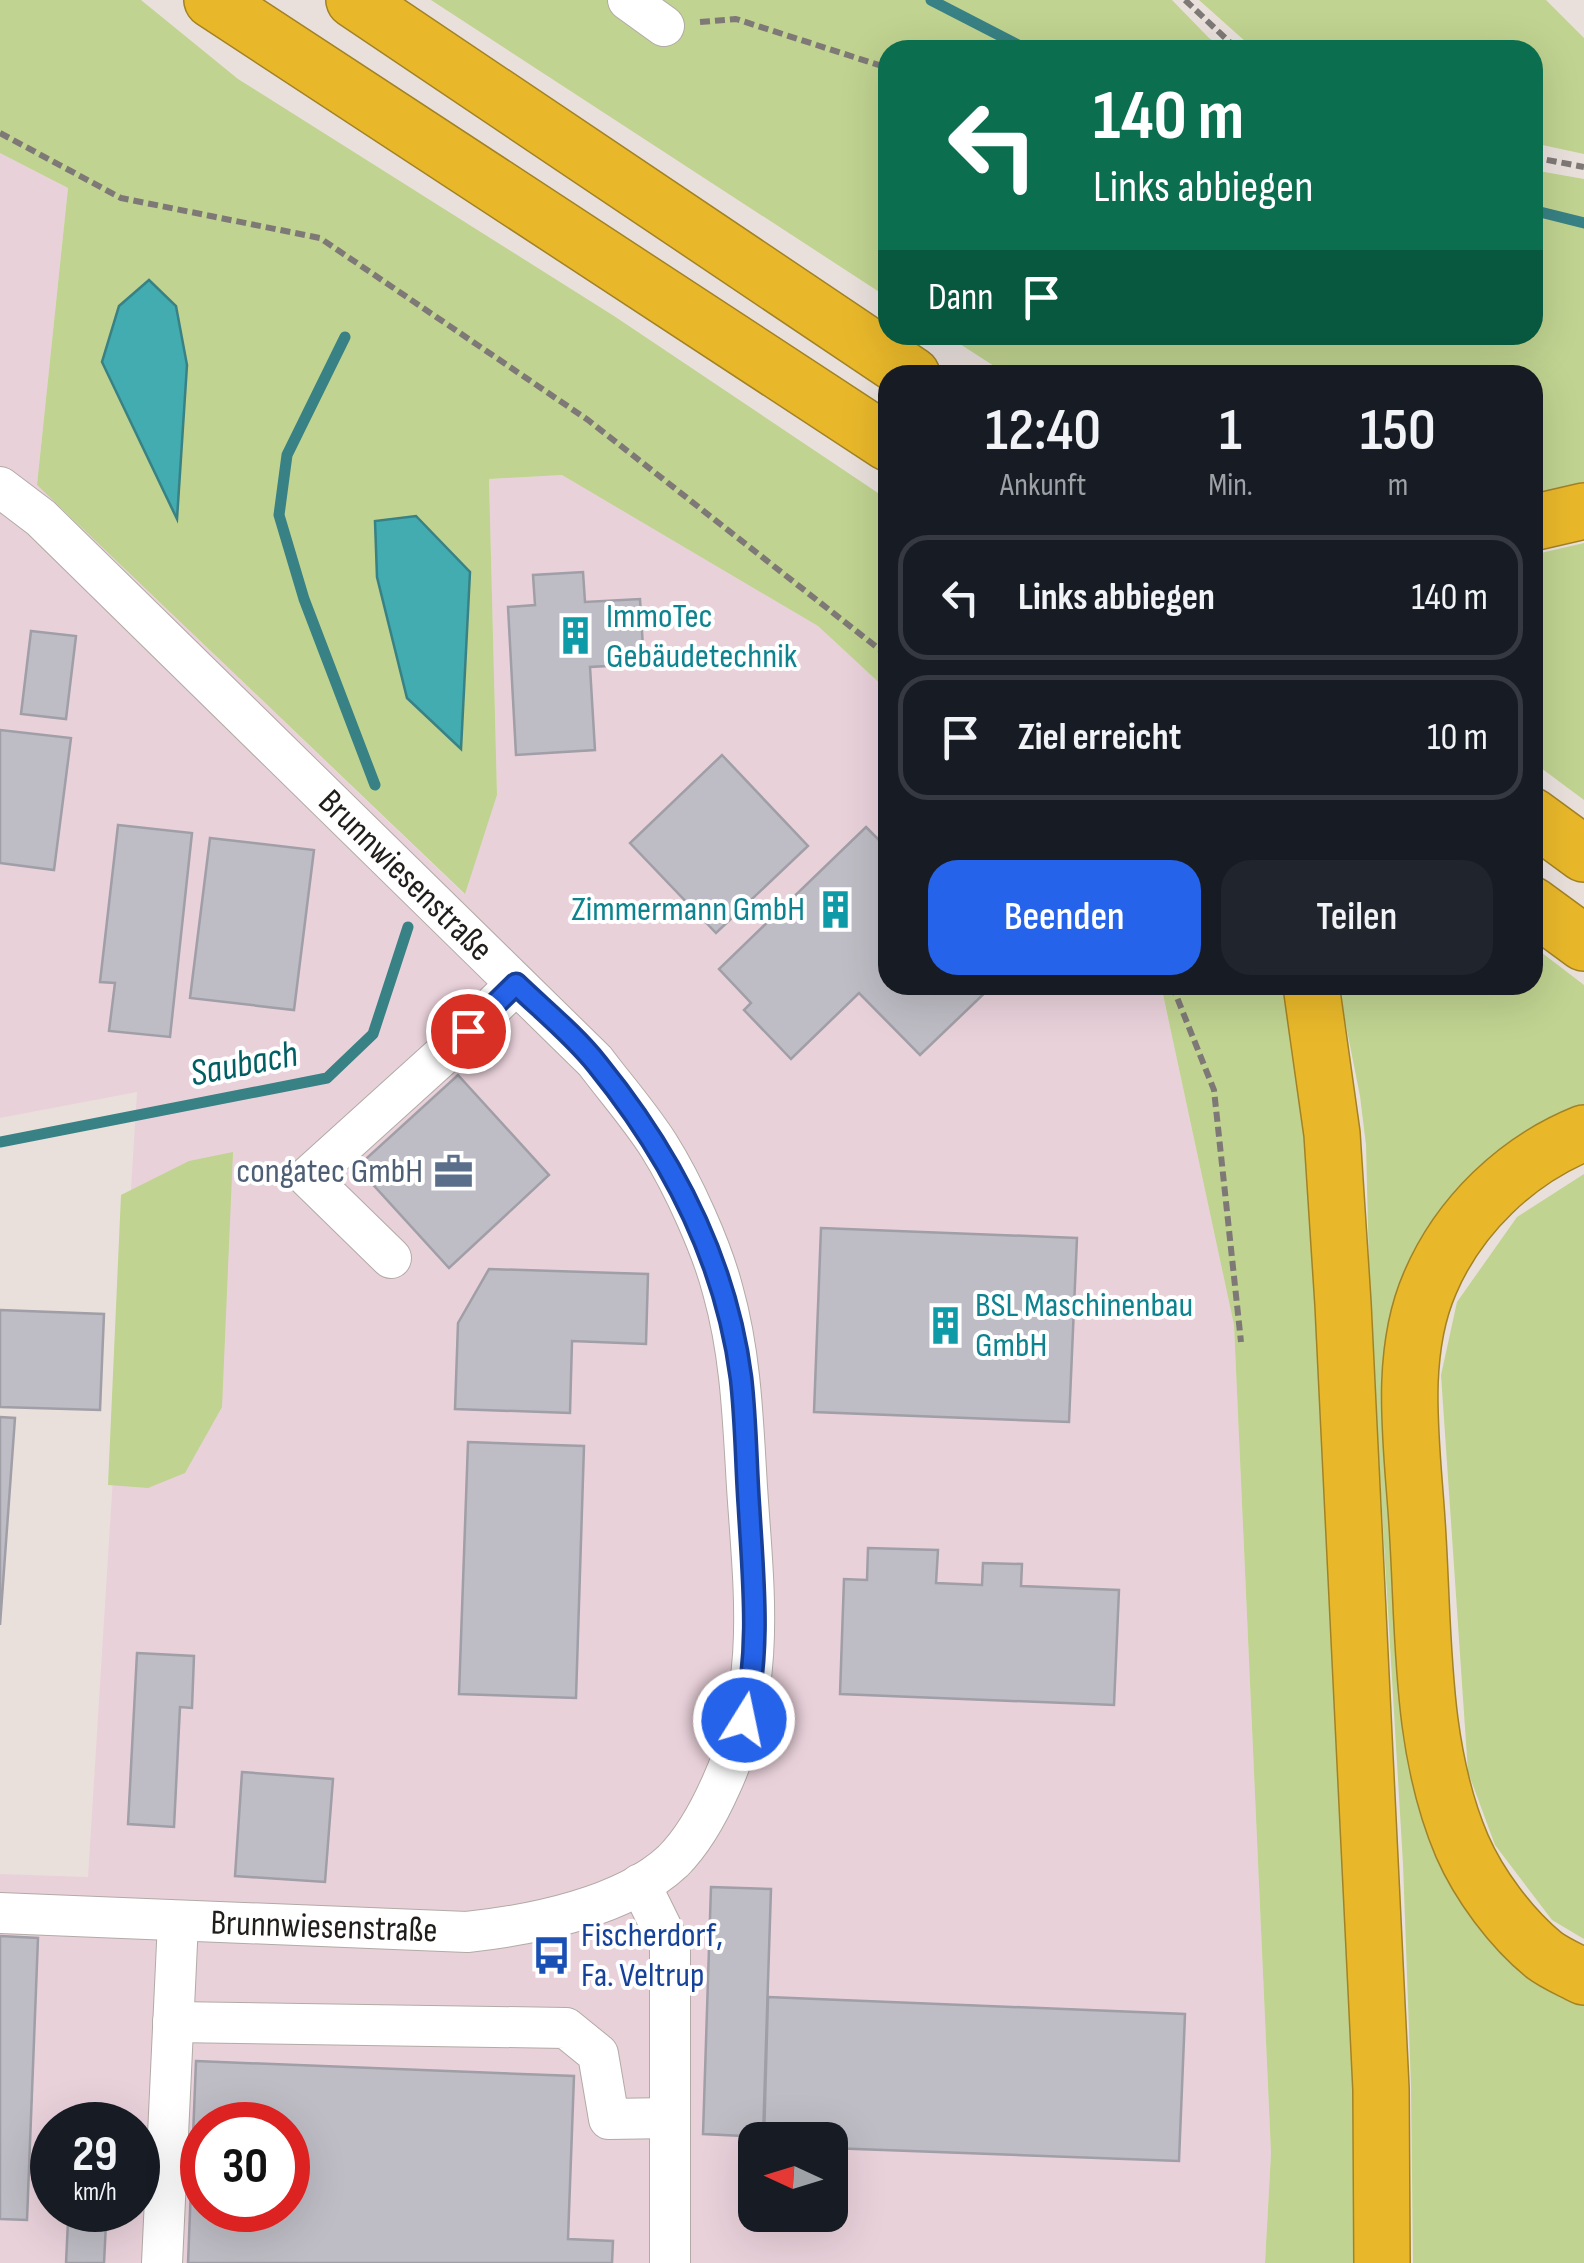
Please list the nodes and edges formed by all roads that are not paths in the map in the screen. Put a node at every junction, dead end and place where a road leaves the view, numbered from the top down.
1 (212, 0) edge
2 (354, 0) edge
3 (628, 0) edge
4 (664, 26) road end
5 (897, 365) edge
6 (878, 436) edge
7 (0, 487) edge
8 (1584, 512) edge
9 (1543, 521) edge
10 (1543, 824) edge
11 (1584, 854) edge
12 (1543, 914) edge
13 (1584, 944) edge
14 (516, 984) junction
15 (1312, 995) edge
16 (1584, 1133) edge
17 (391, 1258) dead end
18 (640, 1884) junction
19 (0, 1914) edge
20 (178, 1922) junction
21 (1584, 1977) edge
22 (173, 2022) junction
23 (669, 2118) junction
24 (162, 2263) edge
25 (670, 2263) edge
26 (1382, 2263) edge

1 - 6 highway
2 - 5 highway
3 - 4 street
7 - 14 street, Brunnwiesenstraße
8 - 9 highway
10 - 11 highway
12 - 13 highway
14 - 17 street
14 - 18 street, Brunnwiesenstraße
15 - 26 highway
16 - 21 highway
18 - 20 street, Brunnwiesenstraße
18 - 23 street
19 - 20 street, Brunnwiesenstraße
20 - 22 street
22 - 23 street
22 - 24 street
23 - 25 street

